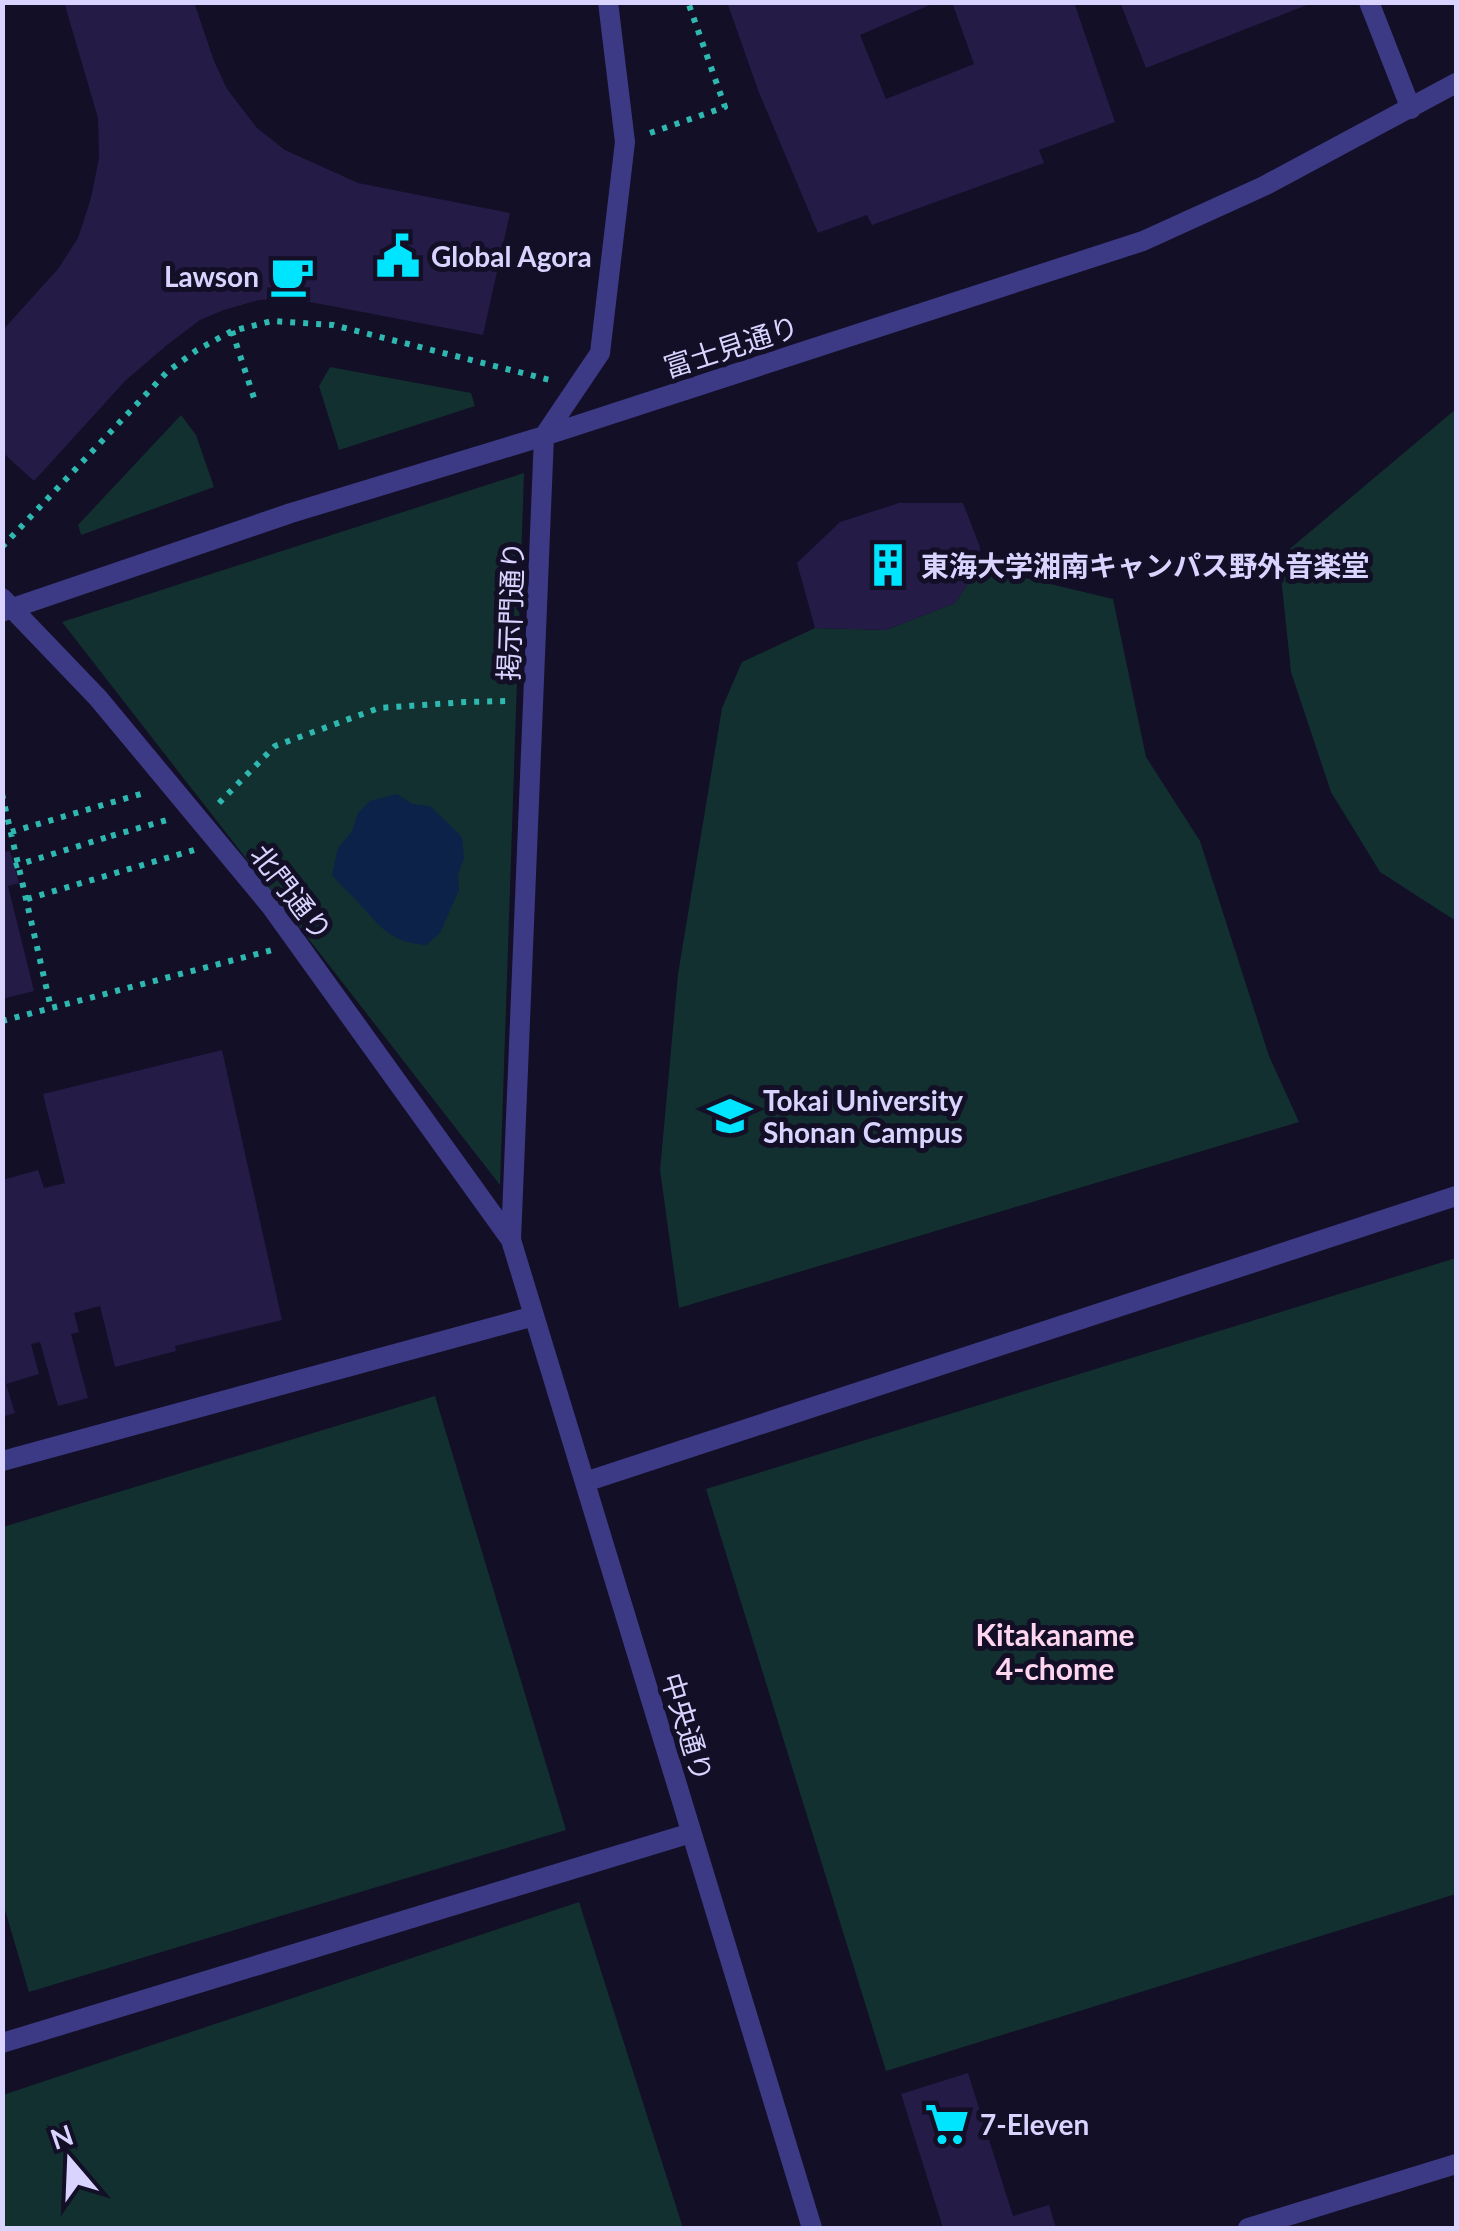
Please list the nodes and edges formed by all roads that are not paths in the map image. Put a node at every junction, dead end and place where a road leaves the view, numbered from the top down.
1 (608, 2) edge
2 (1370, 2) edge
3 (1456, 83) edge
4 (1411, 109) junction
5 (544, 436) junction
6 (6, 605) edge
7 (1456, 1196) edge
8 (512, 1240) junction
9 (534, 1316) junction
10 (2, 1462) edge
11 (584, 1482) junction
12 (692, 1833) junction
13 (2, 2043) edge
14 (1456, 2164) edge
15 (812, 2228) edge
16 (1248, 2228) edge

1 - 5 lane
2 - 4 lane
3 - 4 lane, 富士見通り
4 - 5 lane, 富士見通り
5 - 6 lane, 富士見通り
5 - 8 lane, 掲示門通り
6 - 8 lane, 北門通り
7 - 11 lane
8 - 9 lane, 中央通り
9 - 10 lane
9 - 11 lane, 中央通り
11 - 12 lane, 中央通り
12 - 13 lane
12 - 15 lane, 中央通り
14 - 16 lane

